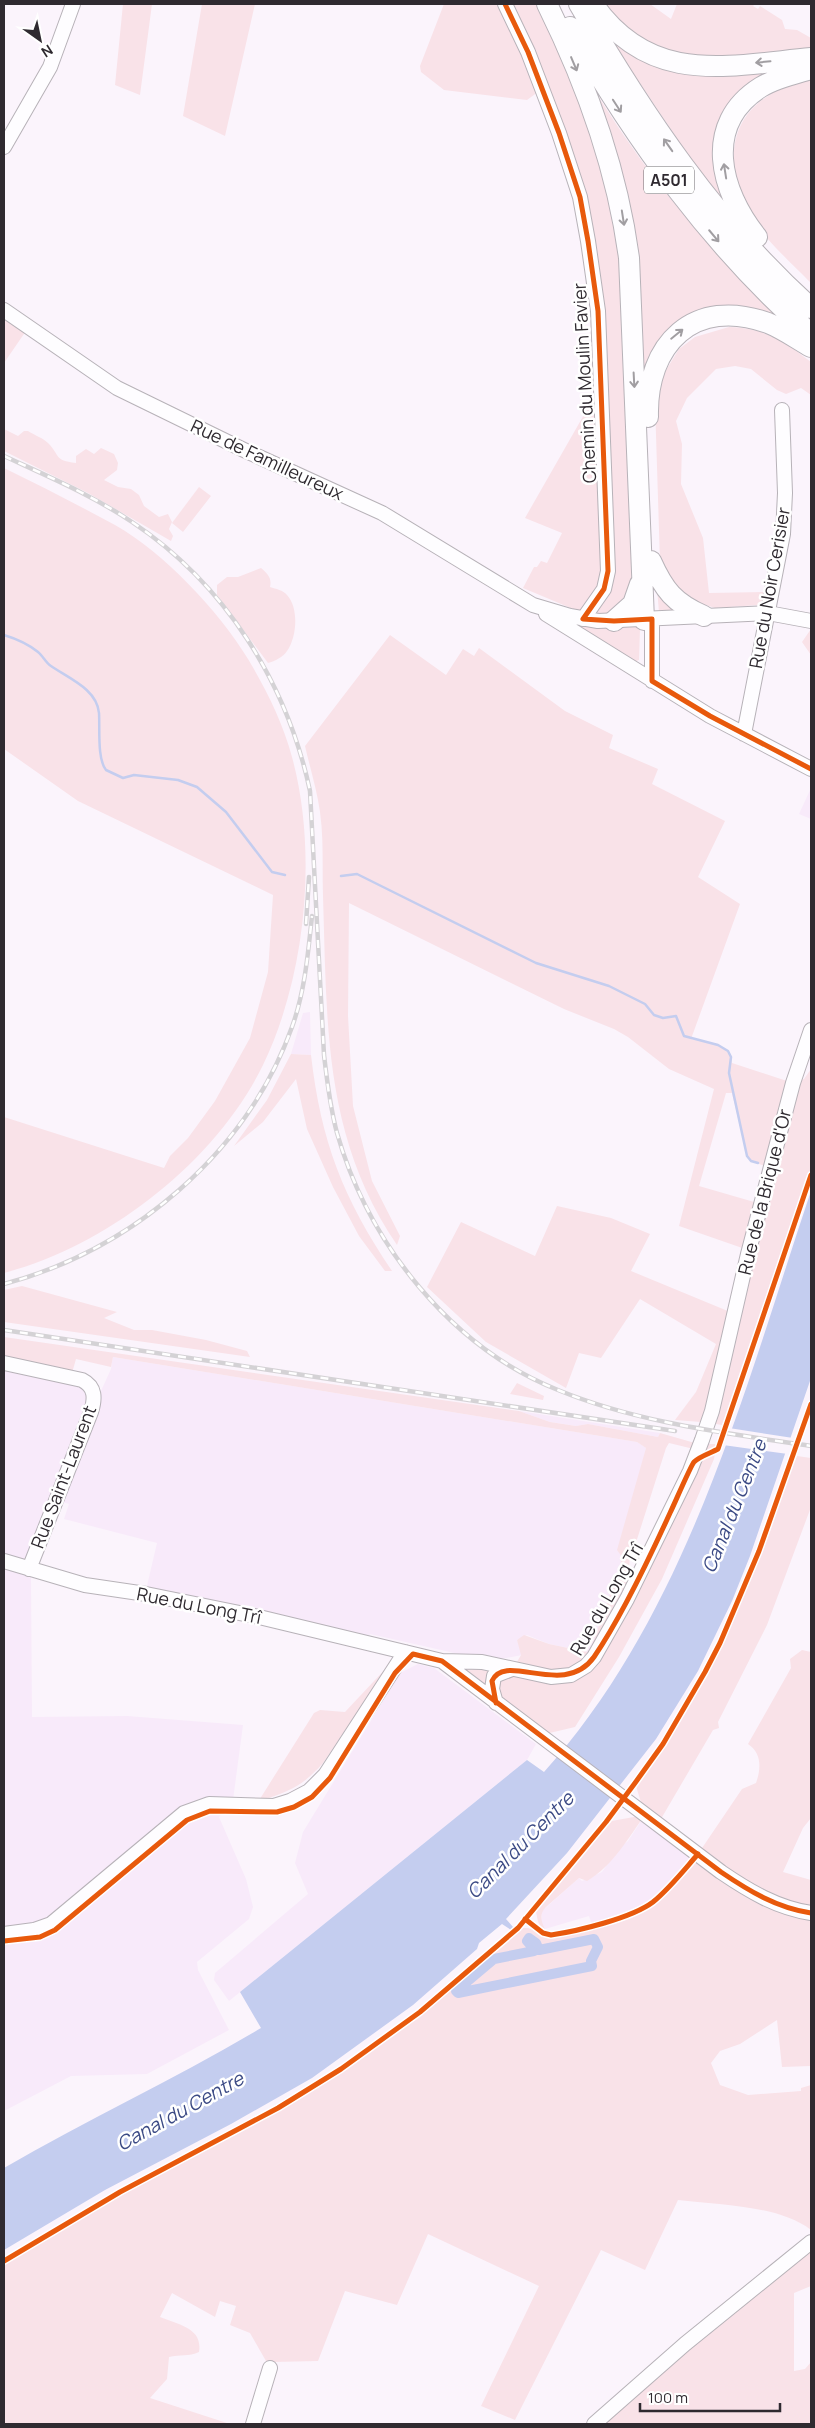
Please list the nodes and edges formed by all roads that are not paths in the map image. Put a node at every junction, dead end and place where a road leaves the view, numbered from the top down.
1 (73, 4) edge
2 (506, 4) edge
3 (547, 4) edge
4 (557, 4) edge
5 (579, 4) edge
6 (593, 4) edge
7 (811, 58) edge
8 (811, 69) edge
9 (4, 147) edge
10 (791, 288) junction
11 (811, 308) edge
12 (4, 310) edge
13 (811, 334) edge
14 (811, 347) edge
15 (782, 410) dead end
16 (647, 569) junction
17 (533, 605) junction
18 (768, 613) junction
19 (704, 616) junction
20 (583, 619) junction
21 (648, 619) junction
22 (614, 621) junction
23 (811, 621) edge
24 (652, 681) junction
25 (744, 734) junction
26 (811, 769) edge
27 (811, 1030) edge
28 (725, 1356) joint
29 (4, 1362) edge
30 (4, 1561) edge
31 (29, 1569) junction
32 (400, 1651) junction
33 (442, 1661) junction
34 (514, 1669) junction
35 (496, 1703) junction
36 (811, 1913) edge
37 (4, 1934) edge
38 (811, 2242) edge
39 (270, 2368) dead end
40 (253, 2424) edge
41 (594, 2424) edge

1 - 9 street
2 - 20 street, Chemin du Moulin Favier
3 -> 16 highway
4 -> 13 highway, A501
10 -> 5 highway, A501
7 -> 6 highway
10 -> 8 highway
10 - 11 highway, A501
12 - 17 street, Rue de Familleureux
16 -> 14 highway
15 - 18 street, Rue du Noir Cerisier
16 - 19 highway
16 - 21 highway
16 - 22 highway
17 - 20 street, Rue de Familleureux
17 - 24 street, Rue de Familleureux
18 - 19 street, Rue de Familleureux
18 - 23 street, Rue de Familleureux
18 - 25 street, Rue du Noir Cerisier
19 - 21 street, Rue de Familleureux
20 - 22 street, Rue de Familleureux
21 - 22 street, Rue de Familleureux
21 - 24 street
24 - 25 street, Rue de Familleureux
25 - 26 street, Rue de Familleureux
27 - 28 street, Rue de la Brique d'Or
28 - 34 street, Rue du Long Trî
29 - 31 street, Rue Saint-Laurent
30 - 31 street, Rue du Long Trî
31 - 32 street, Rue du Long Trî
32 - 33 street, Rue du Long Trî
32 - 37 street
33 - 34 street, Rue du Long Trî
33 - 35 street
34 - 35 street
35 - 36 street
38 - 41 street
39 - 40 street

